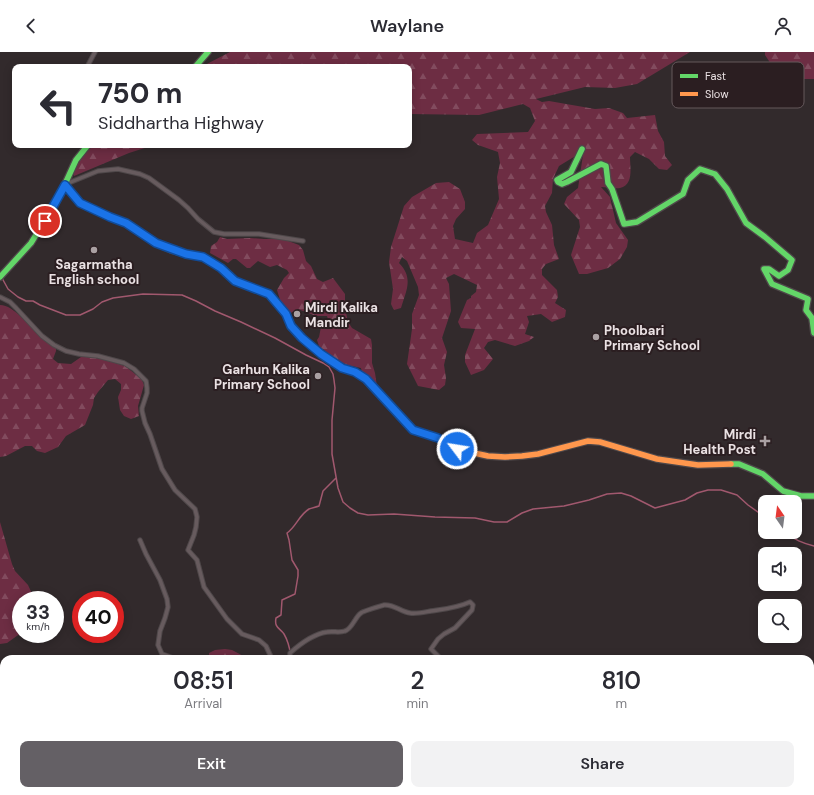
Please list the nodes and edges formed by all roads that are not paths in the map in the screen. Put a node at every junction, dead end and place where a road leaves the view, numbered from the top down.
1 (95, 52) edge
2 (208, 52) edge
3 (89, 64) edge
4 (198, 64) edge
5 (85, 148) edge
6 (582, 149) dead end
7 (65, 185) junction
8 (303, 241) dead end
9 (0, 277) edge
10 (0, 297) edge
11 (814, 334) edge
12 (814, 496) edge
13 (140, 540) dead end
14 (165, 655) edge
15 (270, 655) edge
16 (290, 655) edge
17 (437, 655) edge

1 - 3 street
2 - 4 main road
5 - 7 main road
6 - 11 main road
7 - 8 street
7 - 9 main road
7 - 12 main road
10 - 15 street
13 - 14 street
16 - 17 street

